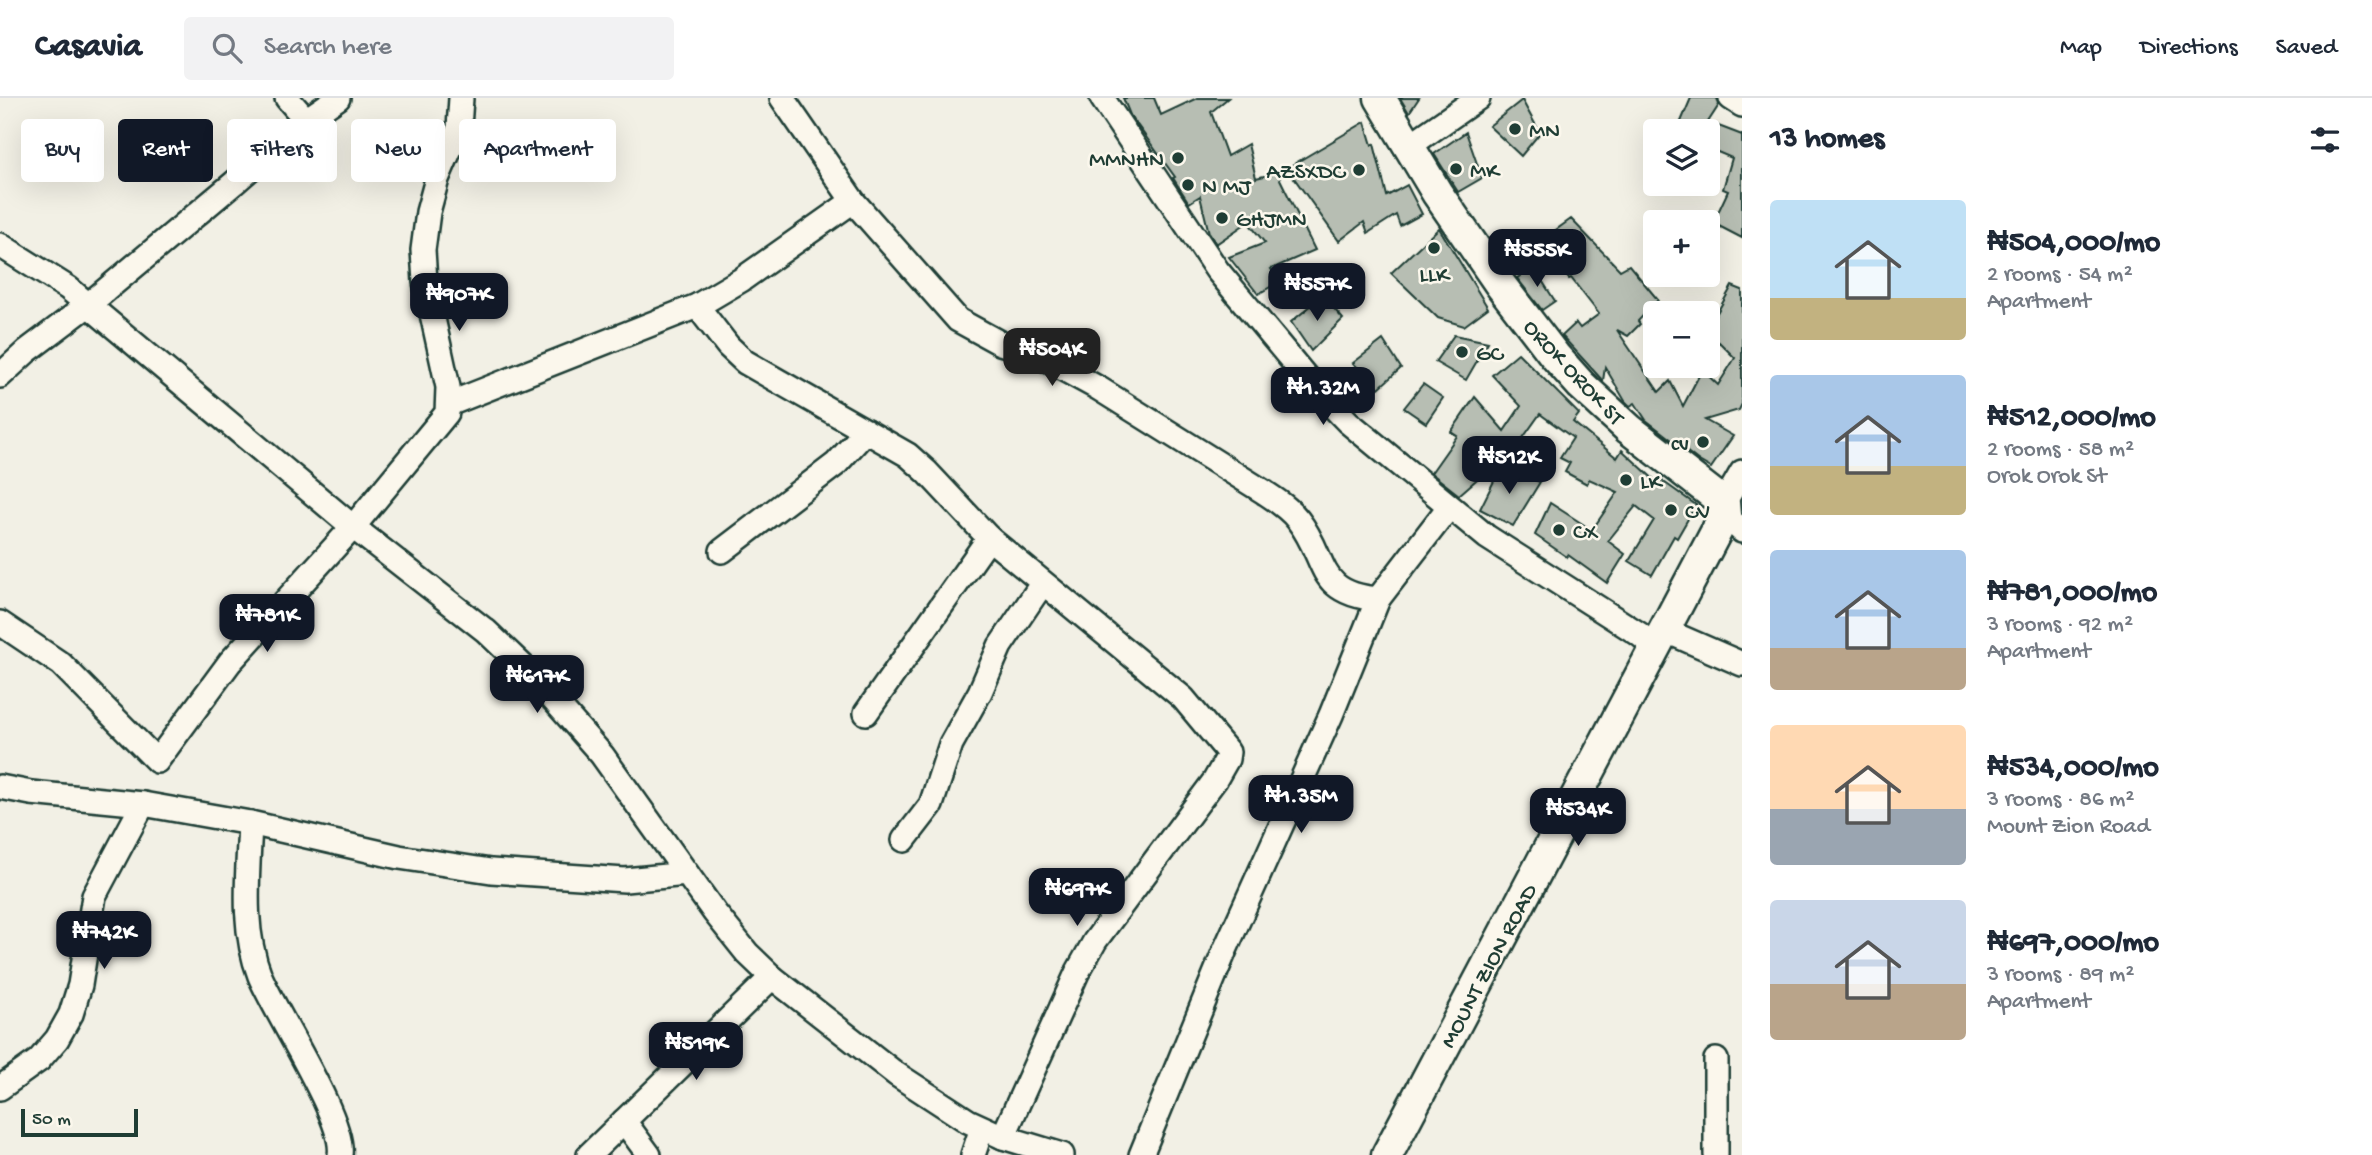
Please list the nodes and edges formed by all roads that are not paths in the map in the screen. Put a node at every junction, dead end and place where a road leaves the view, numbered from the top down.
1 (287, 98) edge
2 (338, 98) edge
3 (461, 98) edge
4 (782, 98) edge
5 (1102, 98) edge
6 (1380, 98) edge
7 (1478, 98) edge
8 (1731, 98) edge
9 (1742, 105) edge
10 (305, 119) edge
11 (307, 119) edge
12 (1409, 146) junction
13 (233, 182) edge
14 (853, 201) junction
15 (0, 245) edge
16 (88, 304) junction
17 (697, 306) junction
18 (0, 376) edge
19 (449, 404) junction
20 (866, 431) junction
21 (1742, 472) edge
22 (1450, 507) junction
23 (1730, 516) edge
24 (353, 527) junction
25 (989, 538) junction
26 (722, 551) dead end
27 (1042, 584) junction
28 (1378, 599) junction
29 (0, 624) edge
30 (1660, 638) junction
31 (1742, 664) edge
32 (866, 713) dead end
33 (0, 787) edge
34 (143, 804) junction
35 (250, 823) junction
36 (904, 840) dead end
37 (687, 874) junction
38 (772, 977) junction
39 (1716, 1060) dead end
40 (0, 1088) edge
41 (624, 1121) junction
42 (993, 1132) junction
43 (340, 1155) edge
44 (589, 1155) edge
45 (649, 1155) edge
46 (973, 1155) edge
47 (1062, 1155) edge
48 (1140, 1155) edge
49 (1387, 1155) edge
50 (1716, 1155) edge

1 - 10 street
2 - 11 street
3 - 19 street
4 - 14 street
5 - 22 street
6 - 12 main road, OROK OROK ST
7 - 12 street
8 - 9 street
12 - 23 main road, OROK OROK ST
13 - 16 street
14 - 17 street
14 - 28 street
15 - 16 street
16 - 18 street
16 - 24 street
17 - 19 street
17 - 20 street
19 - 24 street
20 - 25 street
20 - 26 street
21 - 23 street
22 - 28 street
22 - 30 street
23 - 30 main road, MOUNT ZION ROAD
24 - 29 street
24 - 37 street
25 - 27 street
25 - 32 street
27 - 36 street
27 - 42 street
28 - 48 street
30 - 31 street
30 - 49 main road, MOUNT ZION ROAD
33 - 34 street
34 - 35 street
34 - 40 street
35 - 37 street
35 - 43 street
37 - 38 street
38 - 41 street
38 - 42 street
39 - 50 street
41 - 44 street
41 - 45 street
42 - 46 street
42 - 47 street

